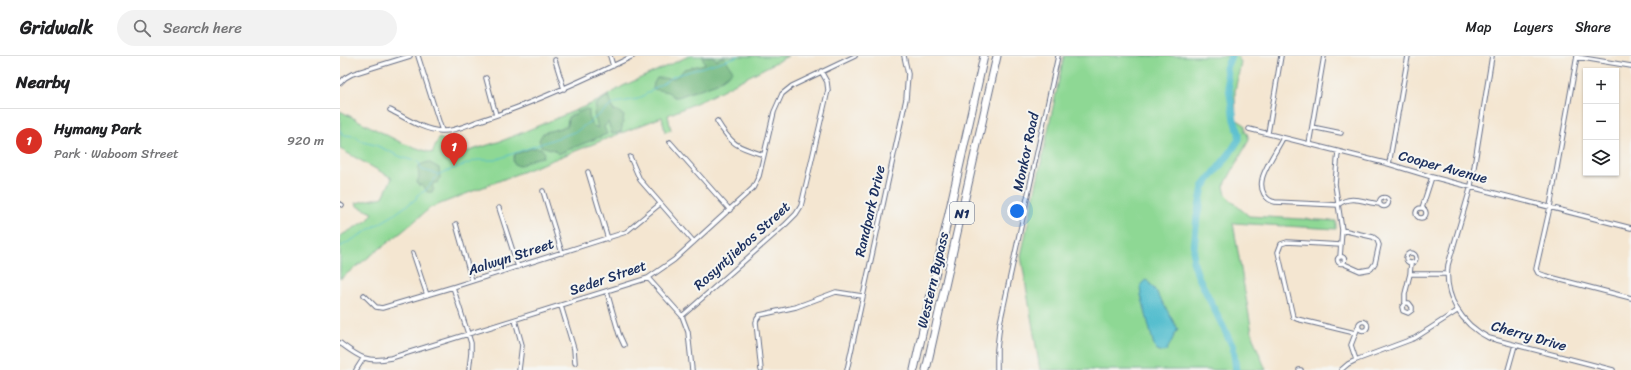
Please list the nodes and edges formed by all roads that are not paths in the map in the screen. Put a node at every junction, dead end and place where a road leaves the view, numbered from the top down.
1 (410, 56) edge
2 (418, 56) edge
3 (610, 56) edge
4 (633, 56) edge
5 (855, 56) edge
6 (904, 56) edge
7 (984, 56) edge
8 (997, 56) edge
9 (1058, 56) edge
10 (1281, 56) edge
11 (1324, 56) edge
12 (1408, 56) edge
13 (1492, 56) edge
14 (1577, 56) edge
15 (1595, 56) edge
16 (555, 60) dead end
17 (1599, 61) junction
18 (613, 66) junction
19 (1631, 66) edge
20 (821, 71) junction
21 (486, 78) dead end
22 (340, 83) edge
23 (564, 89) junction
24 (390, 110) dead end
25 (496, 115) junction
26 (717, 122) dead end
27 (1312, 127) junction
28 (1249, 129) dead end
29 (442, 131) junction
30 (1268, 133) junction
31 (1341, 133) dead end
32 (1283, 138) junction
33 (670, 142) dead end
34 (1309, 144) junction
35 (1338, 152) junction
36 (764, 155) junction
37 (630, 157) dead end
38 (1389, 164) junction
39 (588, 172) dead end
40 (1432, 177) junction
41 (1471, 186) junction
42 (543, 191) dead end
43 (660, 204) junction
44 (1380, 204) dead end
45 (1338, 205) junction
46 (1550, 207) junction
47 (499, 208) dead end
48 (1422, 208) dead end
49 (730, 210) junction
50 (456, 224) dead end
51 (1631, 228) edge
52 (1342, 230) junction
53 (608, 239) junction
54 (694, 242) junction
55 (1341, 245) junction
56 (413, 253) dead end
57 (562, 253) junction
58 (1411, 263) dead end
59 (518, 266) junction
60 (1410, 274) junction
61 (1447, 274) junction
62 (648, 278) junction
63 (472, 281) junction
64 (453, 288) junction
65 (607, 292) junction
66 (364, 295) dead end
67 (427, 295) junction
68 (862, 296) junction
69 (1631, 298) edge
70 (1405, 303) dead end
71 (561, 306) junction
72 (1457, 311) junction
73 (682, 316) junction
74 (515, 320) junction
75 (1358, 327) dead end
76 (1355, 333) junction
77 (468, 334) junction
78 (340, 343) edge
79 (624, 345) dead end
80 (1515, 345) junction
81 (363, 359) junction
82 (1356, 360) junction
83 (575, 363) dead end
84 (356, 370) edge
85 (469, 370) edge
86 (518, 370) edge
87 (692, 370) edge
88 (761, 370) edge
89 (846, 370) edge
90 (914, 370) edge
91 (926, 370) edge
92 (997, 370) edge
93 (1341, 370) edge
94 (1508, 370) edge
95 (1613, 370) edge

1 - 22 street
2 - 29 street
3 - 18 street
4 - 18 street
5 - 20 street, Seder Street
6 - 68 street, Randpark Drive
7 - 90 highway, Western Bypass / N1
8 - 91 highway, Western Bypass / N1
9 - 92 street, Monkor Road
10 - 30 street
11 - 27 street
12 - 38 street
13 - 41 street, Cherry Drive
14 - 17 street
14 - 46 street
15 - 17 street
16 - 23 street
17 - 19 street
18 - 23 street
20 - 36 street, Seder Street
20 - 73 street, Rosyntjiebos Street
21 - 25 street
23 - 25 street
24 - 29 street
25 - 29 street
26 - 36 street
27 - 31 street
27 - 34 street
28 - 30 street, Cooper Avenue
30 - 32 street, Cooper Avenue
32 - 34 street, Cooper Avenue
32 - 45 street
33 - 49 street
34 - 35 street, Cooper Avenue
35 - 38 street, Cooper Avenue
35 - 45 street
36 - 49 street, Seder Street
37 - 43 street
38 - 40 street, Cooper Avenue
39 - 53 street
40 - 41 street, Cooper Avenue
40 - 48 street
41 - 46 street, Cooper Avenue
41 - 61 street, Cherry Drive
42 - 57 street
43 - 53 street, Aalwyn Street
43 - 54 street
44 - 45 street
45 - 52 street
46 - 51 street, Cooper Avenue
46 - 69 street
47 - 59 street
49 - 54 street, Seder Street
50 - 63 street
52 - 55 street
52 - 55 street
53 - 57 street, Aalwyn Street
54 - 62 street, Seder Street
55 - 76 street
56 - 67 street
57 - 59 street, Aalwyn Street
58 - 60 street
59 - 63 street, Aalwyn Street
60 - 61 street
60 - 70 street
61 - 72 street, Cherry Drive
62 - 65 street, Seder Street
62 - 73 street
63 - 64 street, Aalwyn Street
64 - 67 street, Aalwyn Street
64 - 77 street
65 - 71 street, Seder Street
65 - 79 street
66 - 67 street, Aalwyn Street
68 - 88 street
68 - 89 street, Randpark Drive
71 - 74 street, Seder Street
71 - 83 street
72 - 80 street, Cherry Drive
72 - 82 street
73 - 87 street
74 - 77 street, Seder Street
74 - 86 street
75 - 76 street
76 - 82 street
77 - 81 street, Seder Street
77 - 85 street
78 - 81 street
80 - 94 street
80 - 95 street, Cherry Drive
81 - 84 street
82 - 93 street

